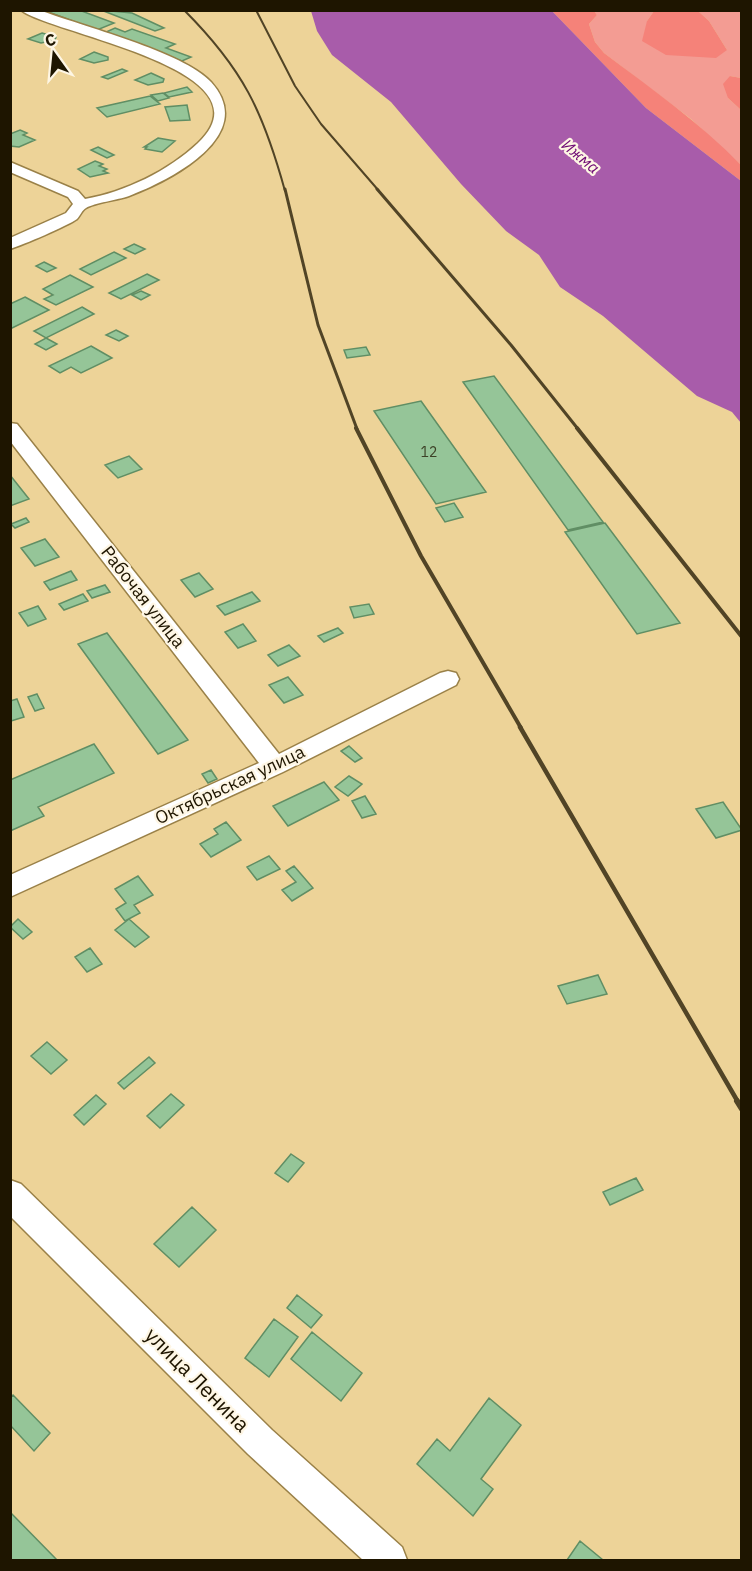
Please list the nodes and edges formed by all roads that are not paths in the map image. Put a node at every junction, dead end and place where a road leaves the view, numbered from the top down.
1 (27, 10) edge
2 (10, 166) edge
3 (81, 204) junction
4 (10, 244) edge
5 (10, 428) edge
6 (448, 679) dead end
7 (275, 766) junction
8 (10, 887) edge
9 (10, 1194) edge
10 (389, 1560) edge

1 - 3 street
2 - 3 street
3 - 4 street
5 - 7 street, Рабочая улица
6 - 7 street, Октябрьская улица
7 - 8 street, Октябрьская улица
9 - 10 street, улица Ленина

